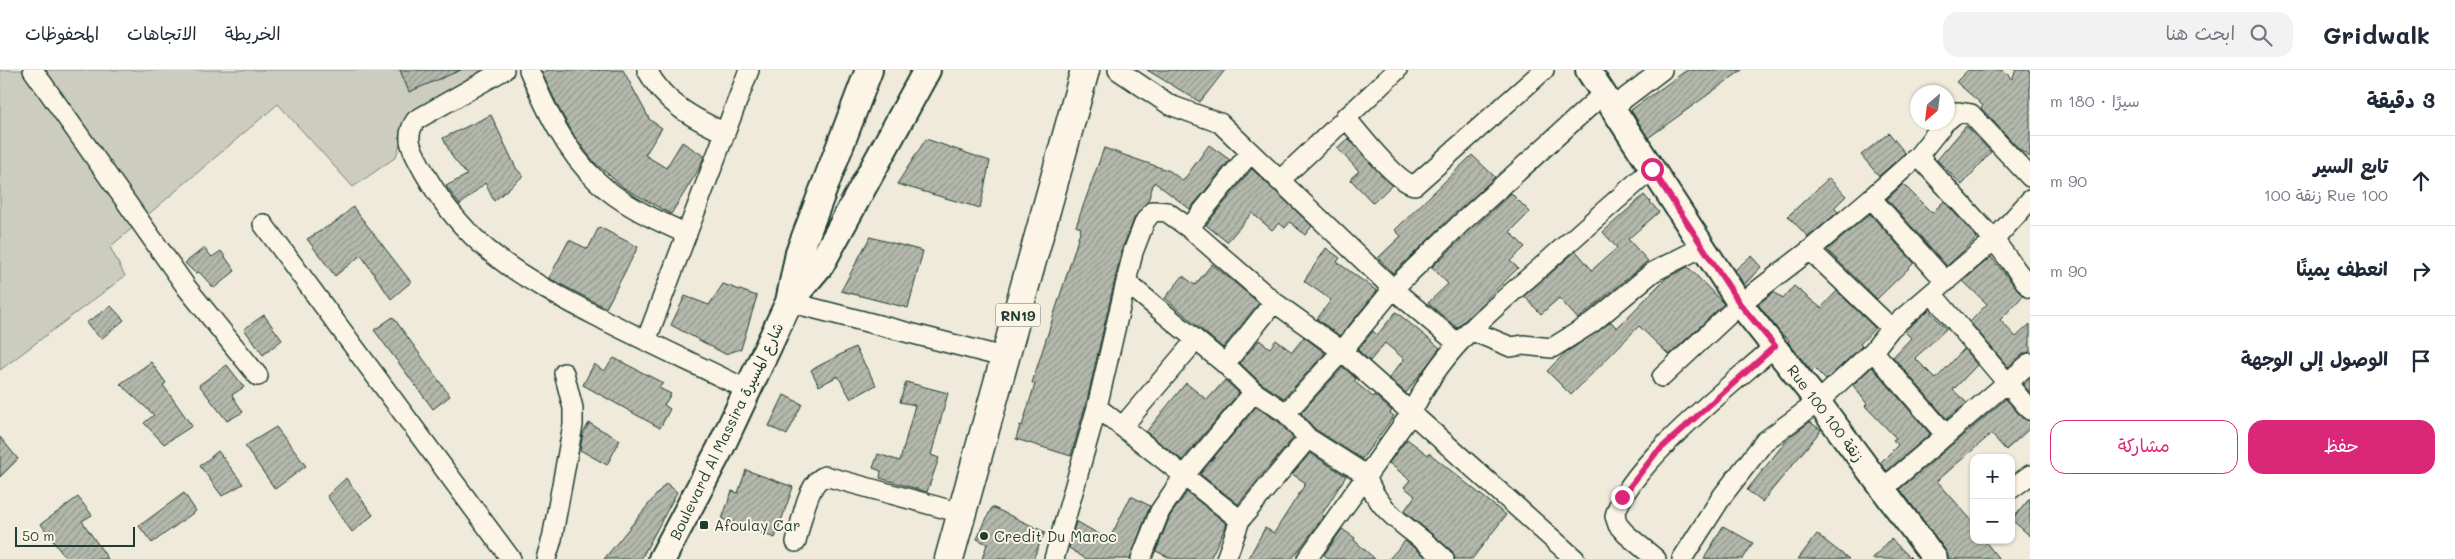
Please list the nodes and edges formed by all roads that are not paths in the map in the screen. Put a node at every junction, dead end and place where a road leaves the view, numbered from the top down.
1 (33, 70) edge
2 (504, 70) edge
3 (529, 70) edge
4 (647, 70) edge
5 (749, 70) edge
6 (869, 70) edge
7 (927, 70) edge
8 (1085, 70) edge
9 (1118, 70) edge
10 (1397, 70) edge
11 (1544, 70) edge
12 (1588, 70) edge
13 (1662, 70) edge
14 (1608, 101) junction
15 (1955, 114) edge
16 (1345, 118) junction
17 (1939, 130) edge
18 (725, 133) junction
19 (1250, 152) junction
20 (1918, 156) junction
21 (1652, 169) junction
22 (2030, 177) edge
23 (1279, 181) junction
24 (1871, 198) junction
25 (2030, 200) edge
26 (263, 224) dead end
27 (1189, 228) junction
28 (687, 234) junction
29 (1994, 240) junction
30 (1704, 246) junction
31 (1810, 250) junction
32 (1126, 282) junction
33 (1939, 288) junction
34 (2030, 288) edge
35 (1393, 289) junction
36 (789, 302) junction
37 (1274, 302) junction
38 (1740, 304) junction
39 (1891, 328) junction
40 (1463, 336) junction
41 (646, 341) junction
42 (1195, 341) junction
43 (1775, 346) junction
44 (1342, 351) junction
45 (1873, 351) junction
46 (1006, 358) junction
47 (2030, 363) edge
48 (1225, 364) junction
49 (564, 373) dead end
50 (258, 376) dead end
51 (1662, 377) dead end
52 (2007, 384) junction
53 (748, 390) junction
54 (1254, 392) junction
55 (1818, 402) junction
56 (1097, 407) junction
57 (2030, 410) edge
58 (1412, 412) junction
59 (1286, 413) junction
60 (1122, 427) junction
61 (1944, 434) junction
62 (1308, 438) junction
63 (2030, 475) edge
64 (1184, 476) junction
65 (1366, 476) junction
66 (2015, 486) edge
67 (1884, 488) junction
68 (961, 513) junction
69 (1240, 520) junction
70 (796, 542) dead end
71 (1310, 558) edge
72 (1933, 558) edge
73 (511, 559) edge
74 (546, 559) edge
75 (662, 559) edge
76 (949, 559) edge
77 (1054, 559) edge
78 (1141, 559) edge
79 (1226, 559) edge
80 (1444, 559) edge
81 (1574, 559) edge
82 (1656, 559) edge
83 (1682, 559) edge

1 - 50 street
2 - 41 street
3 - 28 street
4 - 18 street
5 - 18 street
6 - 36 main road, Boulevard Al Massira شارع المسيرة
7 - 36 main road, Boulevard Al Massira شارع المسيرة
8 - 46 main road, RN19
9 - 19 street
10 - 16 street
11 - 16 street
12 - 14 street, Rue 100 زنقة 100
13 - 14 street
14 - 21 street, Rue 100 زنقة 100
14 - 35 street
15 - 22 street
16 - 23 street
17 - 20 street
18 - 28 street
19 - 23 street
19 - 27 street
20 - 24 street
20 - 29 street
21 - 30 street, Rue 100 زنقة 100
21 - 40 street
23 - 35 street
24 - 31 street
24 - 33 street
25 - 29 street
26 - 73 street
27 - 32 street
27 - 37 street
28 - 41 street
29 - 33 street
29 - 34 street
30 - 38 street, Rue 100 زنقة 100
30 - 40 street
31 - 38 street
31 - 39 street
32 - 42 street
32 - 56 street
33 - 39 street
33 - 52 street
35 - 40 street
35 - 44 street
36 - 46 street
36 - 53 main road, Boulevard Al Massira شارع المسيرة
37 - 44 street
37 - 48 street
38 - 43 street, Rue 100 زنقة 100
38 - 51 street
39 - 45 street
40 - 58 street
41 - 53 street
42 - 48 street
42 - 60 street
43 - 55 street, Rue 100 زنقة 100
43 - 82 street
44 - 58 street
44 - 59 street
45 - 55 street
45 - 61 street
46 - 68 main road, RN19
47 - 52 street
48 - 54 street
49 - 74 street
52 - 57 street
52 - 61 street
53 - 75 main road, Boulevard Al Massira شارع المسيرة
54 - 59 street
54 - 64 street
55 - 67 street, Rue 100 زنقة 100
55 - 83 street
56 - 60 street
56 - 77 street
58 - 65 street
58 - 81 street
59 - 62 street
60 - 64 street
61 - 67 street
62 - 65 street
62 - 69 street
63 - 66 street
64 - 69 street
64 - 78 street
65 - 71 street
65 - 80 street
67 - 72 street, Rue 100 زنقة 100
68 - 70 street
68 - 76 main road, RN19
69 - 79 street

